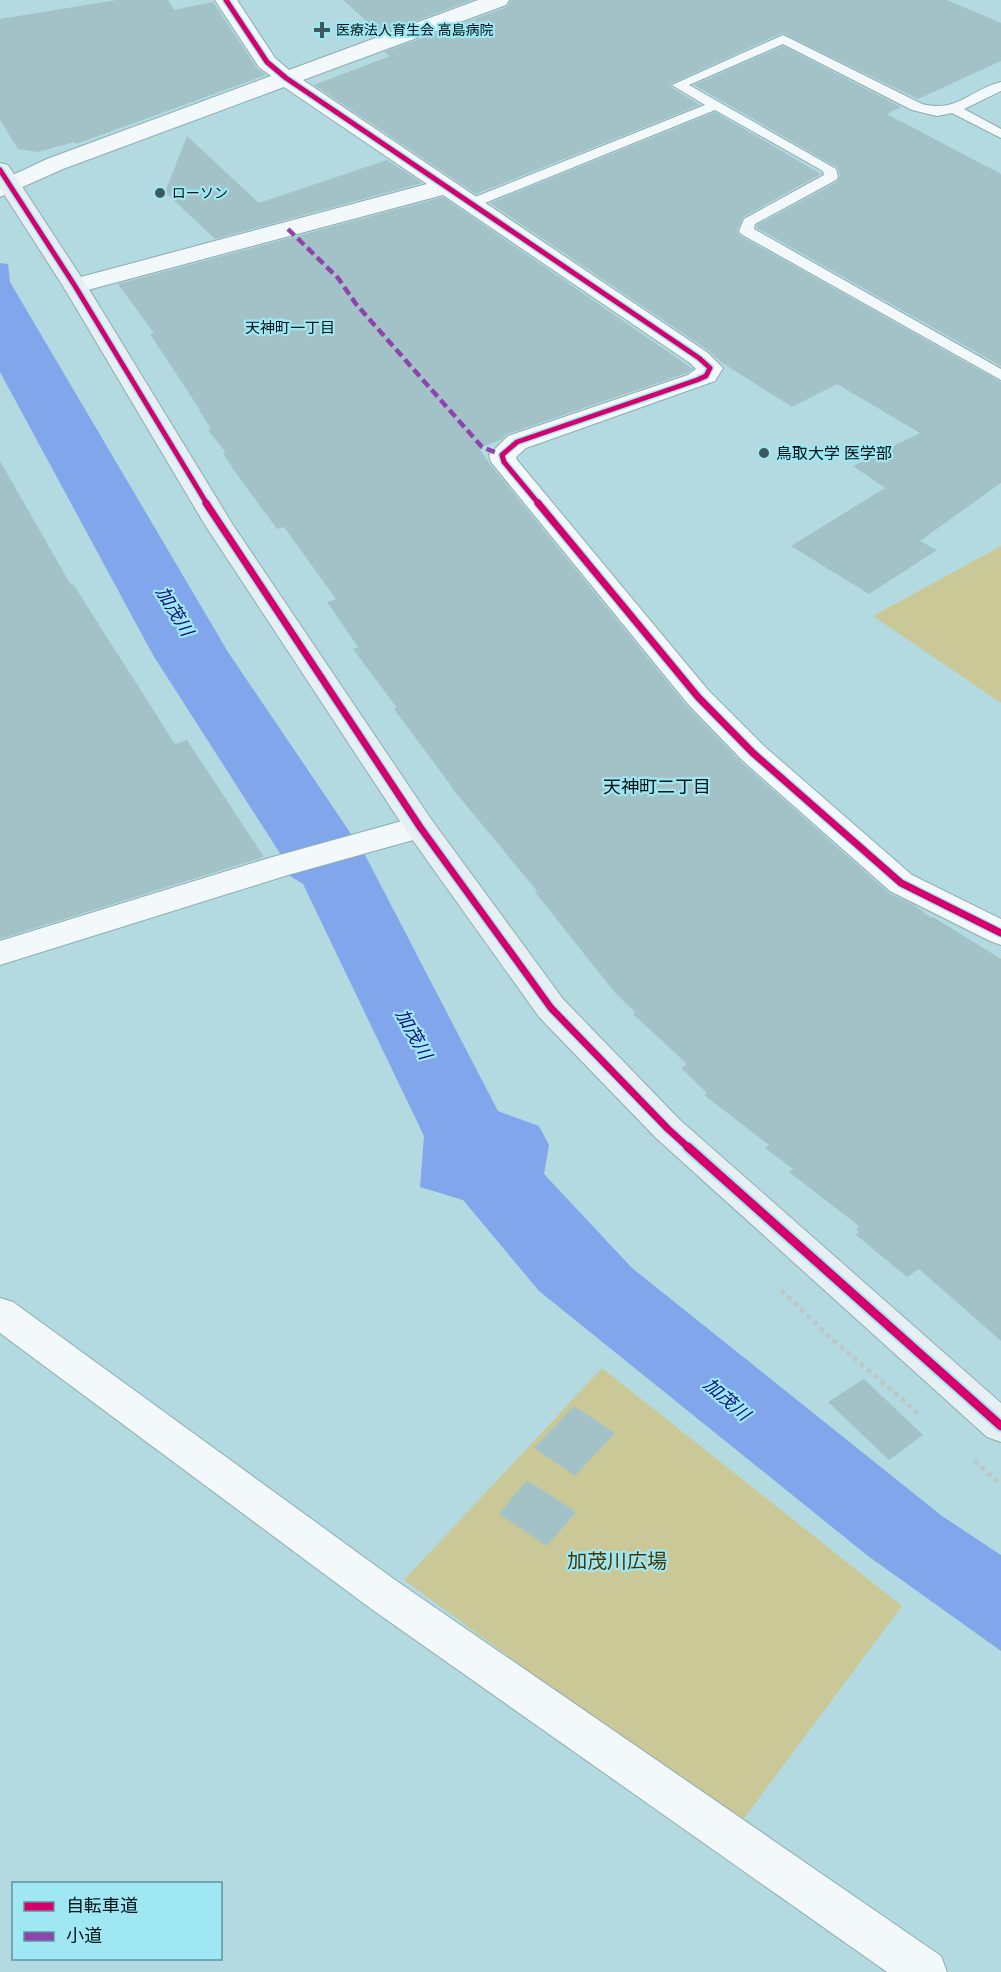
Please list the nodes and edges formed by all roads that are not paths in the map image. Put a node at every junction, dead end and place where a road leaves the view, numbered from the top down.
1 (226, 0) edge
2 (498, 0) edge
3 (286, 78) junction
4 (1001, 86) edge
5 (714, 106) junction
6 (954, 109) junction
7 (1001, 134) edge
8 (4, 182) edge
9 (445, 187) junction
10 (470, 204) junction
11 (75, 286) junction
12 (1001, 375) edge
13 (420, 827) junction
14 (1001, 933) edge
15 (0, 953) edge
16 (0, 1313) edge
17 (1001, 1426) edge
18 (925, 1972) edge

1 - 3 street
2 - 3 street
3 - 8 street
3 - 9 street
4 - 6 lane
5 - 6 lane
5 - 10 lane
5 - 12 lane
6 - 7 lane
8 - 11 street
9 - 10 street
9 - 11 street
10 - 14 street
11 - 13 street
13 - 15 street
13 - 17 street
16 - 18 street

